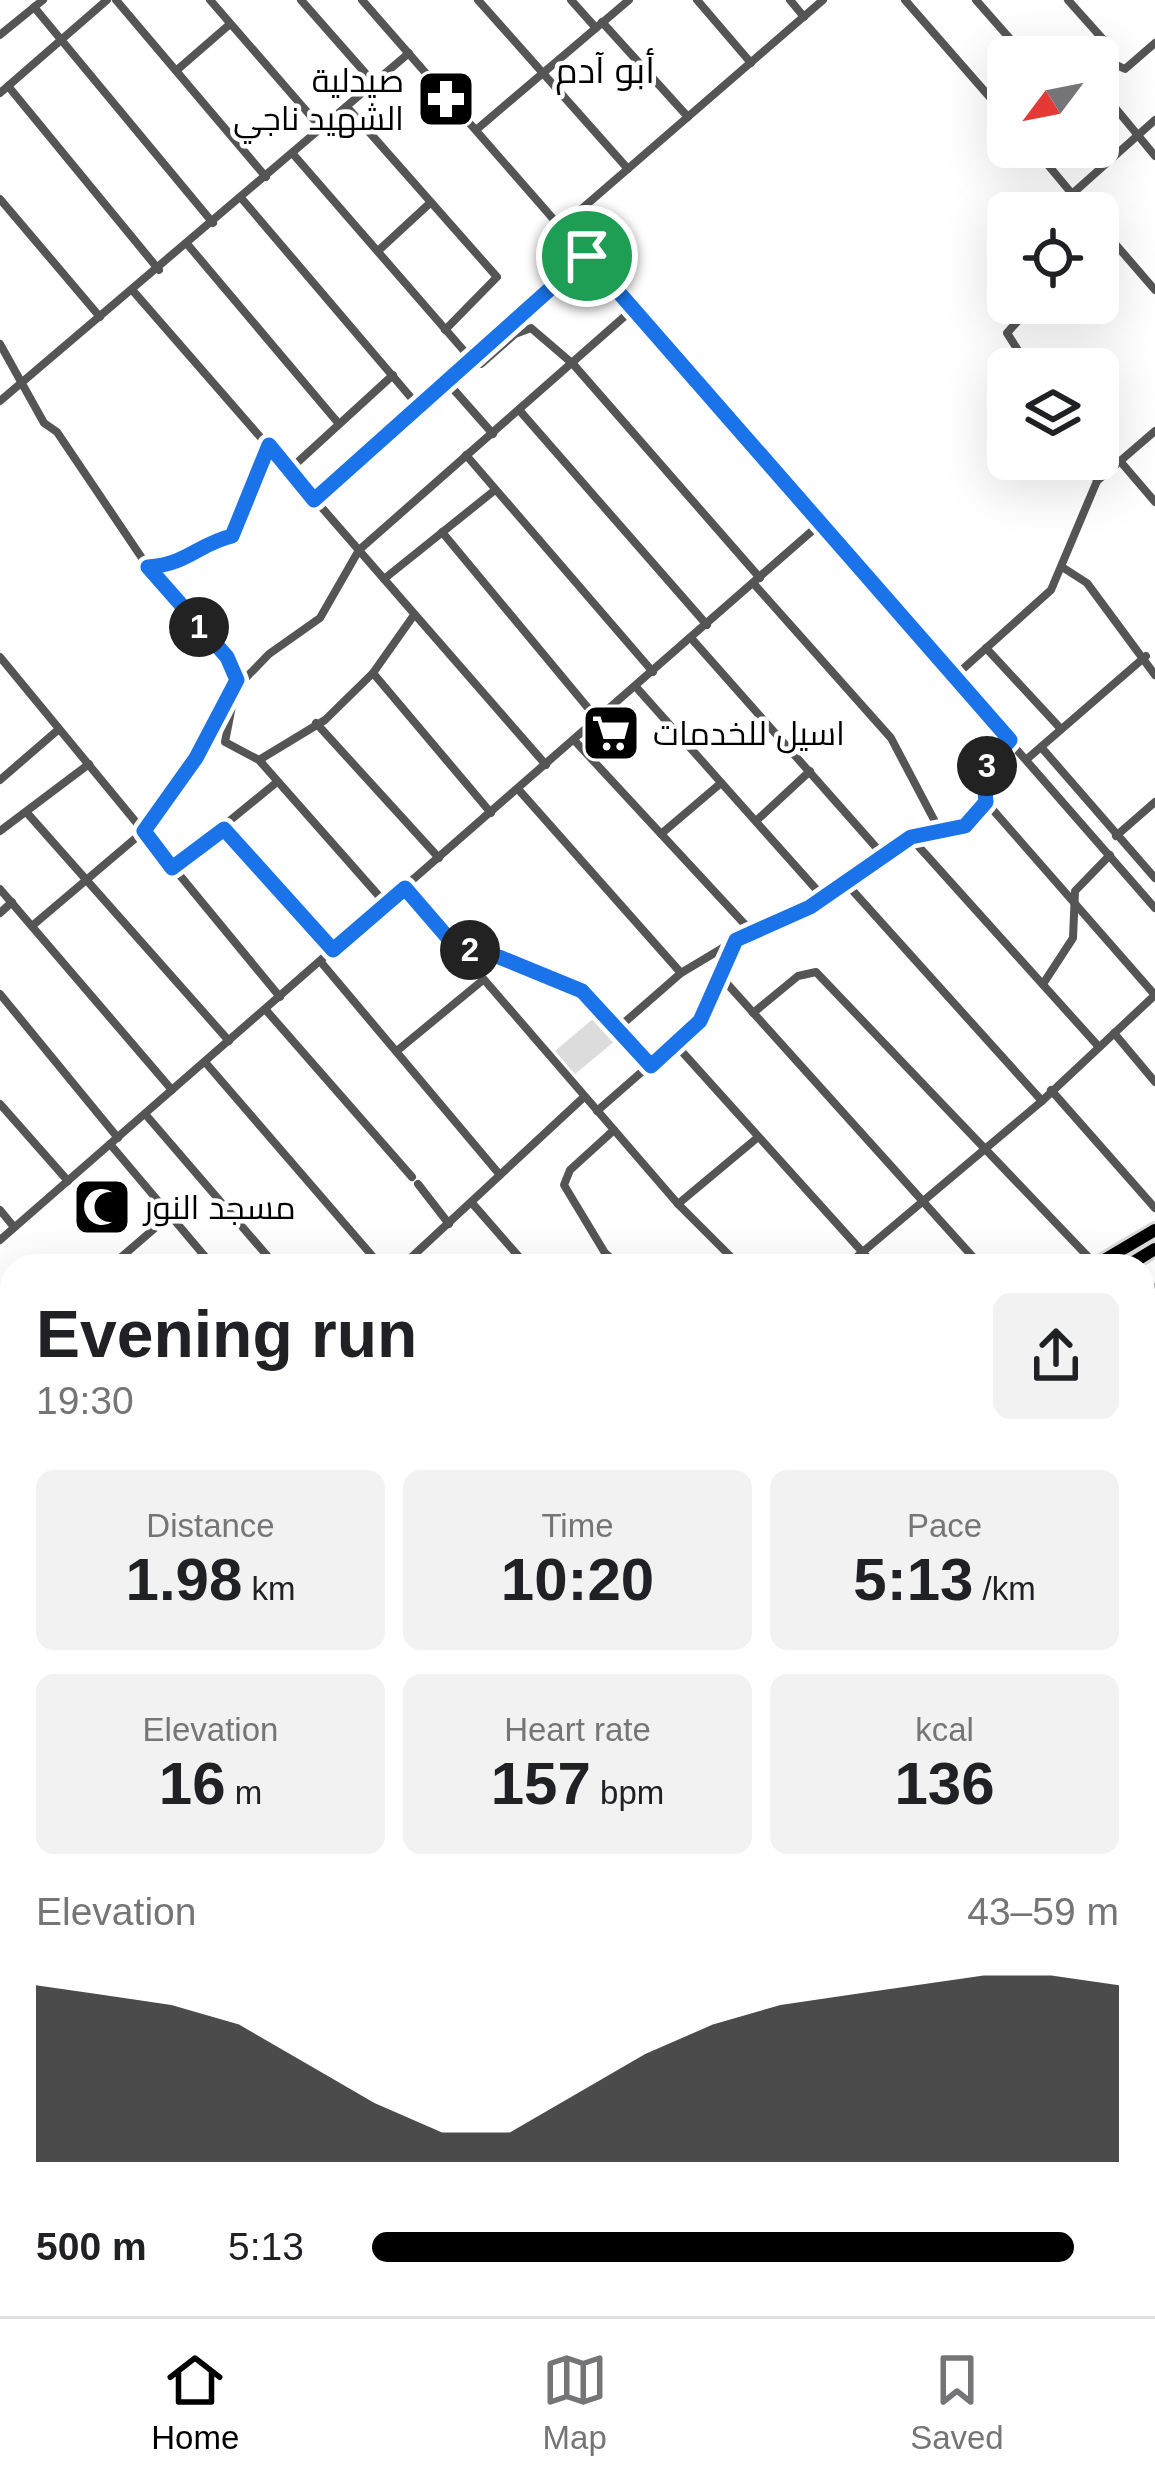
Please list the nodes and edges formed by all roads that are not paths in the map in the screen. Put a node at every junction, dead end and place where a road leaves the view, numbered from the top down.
1 (44, 0) edge
2 (107, 0) edge
3 (116, 0) edge
4 (210, 0) edge
5 (302, 0) edge
6 (362, 0) edge
7 (478, 0) edge
8 (572, 0) edge
9 (628, 0) edge
10 (698, 0) edge
11 (790, 0) edge
12 (823, 0) edge
13 (905, 0) edge
14 (976, 0) edge
15 (1068, 0) edge
16 (34, 8) junction
17 (804, 16) junction
18 (230, 24) junction
19 (599, 25) junction
20 (0, 34) edge
21 (1008, 36) edge
22 (1100, 36) edge
23 (61, 40) junction
24 (1155, 44) edge
25 (409, 53) junction
26 (751, 63) junction
27 (1119, 66) edge
28 (177, 70) junction
29 (542, 74) junction
30 (374, 83) junction
31 (4, 89) edge
32 (987, 94) edge
33 (347, 107) junction
34 (1119, 113) edge
35 (688, 117) junction
36 (1155, 120) edge
37 (322, 129) junction
38 (476, 130) junction
39 (1137, 136) junction
40 (293, 154) junction
41 (1155, 156) edge
42 (1050, 168) edge
43 (628, 169) junction
44 (266, 177) junction
45 (1070, 192) edge
46 (1074, 192) edge
47 (0, 199) edge
48 (242, 199) junction
49 (430, 203) junction
50 (213, 223) junction
51 (562, 225) junction
52 (188, 245) junction
53 (1119, 249) edge
54 (377, 251) junction
55 (587, 256) junction
56 (159, 270) junction
57 (1155, 290) edge
58 (134, 292) junction
59 (633, 309) junction
60 (100, 316) junction
61 (446, 330) junction
62 (0, 344) edge
63 (472, 360) junction
64 (573, 364) junction
65 (392, 375) junction
66 (447, 382) junction
67 (19, 384) junction
68 (0, 401) edge
69 (419, 407) junction
70 (520, 411) junction
71 (340, 424) junction
72 (1155, 430) edge
73 (493, 434) junction
74 (269, 445) junction
75 (466, 455) junction
76 (1120, 461) junction
77 (288, 471) junction
78 (1097, 481) joint
79 (495, 490) junction
80 (314, 500) junction
81 (1155, 502) edge
82 (820, 524) junction
83 (442, 532) junction
84 (359, 550) junction
85 (1062, 566) junction
86 (148, 567) junction
87 (384, 579) junction
88 (757, 581) junction
89 (414, 615) junction
90 (707, 625) junction
91 (692, 638) junction
92 (986, 648) junction
93 (1145, 656) junction
94 (0, 657) edge
95 (653, 671) junction
96 (373, 673) junction
97 (1155, 675) edge
98 (955, 676) junction
99 (636, 687) junction
100 (233, 691) junction
101 (598, 720) junction
102 (316, 723) junction
103 (59, 729) junction
104 (1061, 729) junction
105 (574, 740) junction
106 (1010, 740) junction
107 (1041, 747) junction
108 (1027, 759) junction
109 (259, 760) junction
110 (89, 764) junction
111 (546, 765) junction
112 (809, 771) junction
113 (0, 780) edge
114 (278, 781) junction
115 (721, 783) junction
116 (518, 789) junction
117 (986, 802) junction
118 (1155, 802) edge
119 (491, 813) junction
120 (28, 814) junction
121 (756, 821) junction
122 (224, 829) junction
123 (0, 831) edge
124 (144, 831) junction
125 (941, 832) junction
126 (661, 834) junction
127 (1117, 836) junction
128 (911, 837) junction
129 (882, 854) junction
130 (1110, 855) junction
131 (440, 858) junction
132 (172, 868) junction
133 (1147, 869) junction
134 (1155, 878) edge
135 (87, 880) junction
136 (1132, 880) junction
137 (844, 881) junction
138 (405, 888) junction
139 (0, 889) edge
140 (824, 898) junction
141 (1073, 899) junction
142 (11, 902) junction
143 (386, 904) junction
144 (1155, 908) edge
145 (0, 913) edge
146 (32, 926) junction
147 (751, 931) junction
148 (736, 940) junction
149 (455, 946) junction
150 (333, 950) junction
151 (320, 961) junction
152 (681, 973) junction
153 (722, 978) junction
154 (483, 980) junction
155 (1043, 984) junction
156 (0, 994) edge
157 (1155, 995) edge
158 (280, 997) junction
159 (266, 1009) junction
160 (753, 1013) junction
161 (618, 1028) junction
162 (1114, 1033) junction
163 (230, 1041) junction
164 (676, 1045) junction
165 (1099, 1047) junction
166 (398, 1050) junction
167 (205, 1062) junction
168 (651, 1066) junction
169 (1155, 1082) edge
170 (172, 1090) junction
171 (1051, 1090) junction
172 (584, 1097) junction
173 (1042, 1101) junction
174 (0, 1104) edge
175 (597, 1111) junction
176 (146, 1114) junction
177 (614, 1130) junction
178 (758, 1138) junction
179 (114, 1141) junction
180 (984, 1149) junction
181 (500, 1174) junction
182 (68, 1181) junction
183 (925, 1202) junction
184 (472, 1203) junction
185 (679, 1204) junction
186 (1155, 1208) edge
187 (0, 1210) edge
188 (170, 1215) junction
189 (449, 1224) junction
190 (14, 1227) junction
191 (1155, 1230) edge
192 (0, 1240) edge
193 (863, 1252) junction
194 (125, 1254) edge
195 (203, 1254) edge
196 (266, 1254) edge
197 (371, 1254) edge
198 (415, 1254) edge
199 (517, 1254) edge
200 (606, 1254) edge
201 (728, 1254) edge
202 (861, 1254) edge
203 (970, 1254) edge
204 (1084, 1254) edge
205 (1115, 1254) edge

1 - 16 street
2 - 23 street
3 - 28 street
4 - 18 street
5 - 30 street
6 - 25 street
7 - 29 street
8 - 19 street
9 - 19 street
10 - 26 street
11 - 17 street
12 - 17 street
13 - 32 street
14 - 21 street
15 - 22 street
16 - 20 street
16 - 23 street
17 - 26 street
18 - 28 street
18 - 37 street
19 - 29 street
19 - 35 street
23 - 31 street
23 - 50 street
24 - 27 street
25 - 30 street
25 - 38 street
26 - 35 street
28 - 44 street
29 - 38 street
29 - 43 street
30 - 33 street
31 - 56 street
33 - 37 street
33 - 49 street
34 - 39 street
35 - 43 street
36 - 39 street
37 - 40 street
38 - 51 street
39 - 41 street
39 - 46 street
40 - 44 street
40 - 54 street
42 - 45 street
43 - 51 street
44 - 48 street
47 - 60 street
48 - 50 street
48 - 65 street
49 - 54 street
49 - 61 street
50 - 52 street
51 - 55 street
52 - 56 street
52 - 71 street
53 - 57 street
54 - 61 street
55 - 59 street
55 - 63 street
56 - 58 street
58 - 60 street
58 - 74 street
59 - 64 street
59 - 82 street
60 - 67 street
61 - 63 street
62 - 67 street
63 - 64 street
63 - 66 street
64 - 70 street
64 - 88 street
65 - 69 street
65 - 71 street
66 - 69 street
66 - 73 street
67 - 68 street
67 - 86 street
69 - 80 street
70 - 73 street
70 - 90 street
71 - 77 street
72 - 76 street
73 - 75 street
74 - 77 street
74 - 86 street
75 - 79 street
75 - 84 street
76 - 78 street
76 - 81 street
77 - 80 street
78 - 85 street
79 - 83 street
79 - 95 street
80 - 84 street
82 - 88 street
82 - 98 street
83 - 87 street
83 - 101 street
84 - 87 street
84 - 100 street
85 - 92 street
85 - 93 street
86 - 100 street
87 - 89 street
88 - 90 street
88 - 125 street
89 - 96 street
89 - 111 street
90 - 91 street
91 - 95 street
91 - 112 street
92 - 98 street
92 - 104 street
93 - 97 street
93 - 104 street
94 - 103 street
95 - 99 street
96 - 102 street
96 - 119 street
98 - 106 street
99 - 101 street
99 - 115 street
100 - 109 street
100 - 124 street
101 - 105 street
102 - 109 street
102 - 131 street
103 - 110 street
103 - 113 street
104 - 107 street
105 - 111 street
105 - 126 street
106 - 108 street
106 - 117 street
107 - 108 street
107 - 127 street
108 - 130 street
109 - 114 street
110 - 120 street
110 - 124 street
111 - 116 street
112 - 121 street
112 - 129 street
114 - 122 street
114 - 143 street
115 - 121 street
115 - 126 street
116 - 119 street
116 - 152 street
117 - 125 street
117 - 141 street
118 - 127 street
119 - 131 street
120 - 123 street
120 - 135 street
121 - 140 street
122 - 132 street
122 - 150 street
124 - 132 street
124 - 135 street
125 - 128 street
126 - 147 street
127 - 133 street
128 - 129 street
128 - 155 street
129 - 137 street
130 - 136 street
130 - 141 street
131 - 138 street
132 - 158 street
133 - 134 street
133 - 136 street
135 - 146 street
135 - 163 street
136 - 144 street
137 - 140 street
137 - 173 street
138 - 143 street
138 - 149 street
139 - 142 street
140 - 147 street
141 - 155 street
141 - 157 street
142 - 145 street
142 - 146 street
143 - 150 street
146 - 170 street
147 - 148 street
148 - 152 street
148 - 153 street
149 - 154 street
149 - 161 street
150 - 151 street
151 - 158 street
151 - 166 street
152 - 161 street
153 - 160 street
153 - 164 street
154 - 166 street
154 - 172 street
155 - 165 street
156 - 179 street
157 - 162 street
158 - 159 street
159 - 163 street
159 - 189 street
160 - 180 street
160 - 183 street
161 - 168 street
162 - 165 street
162 - 169 street
163 - 167 street
164 - 168 street
164 - 178 street
165 - 171 street
166 - 181 street
167 - 170 street
167 - 197 street
168 - 175 street
170 - 176 street
171 - 173 street
171 - 186 street
172 - 175 street
172 - 181 street
173 - 180 street
174 - 182 street
175 - 177 street
176 - 179 street
176 - 196 street
177 - 185 street
177 - 200 street
178 - 185 street
178 - 193 street
179 - 182 street
179 - 188 street
180 - 183 street
180 - 204 street
181 - 184 street
182 - 190 street
183 - 193 street
183 - 203 street
184 - 189 street
184 - 199 street
185 - 201 street
187 - 190 street
188 - 194 street
188 - 195 street
189 - 198 street
190 - 192 street
191 - 205 main road
193 - 202 street

